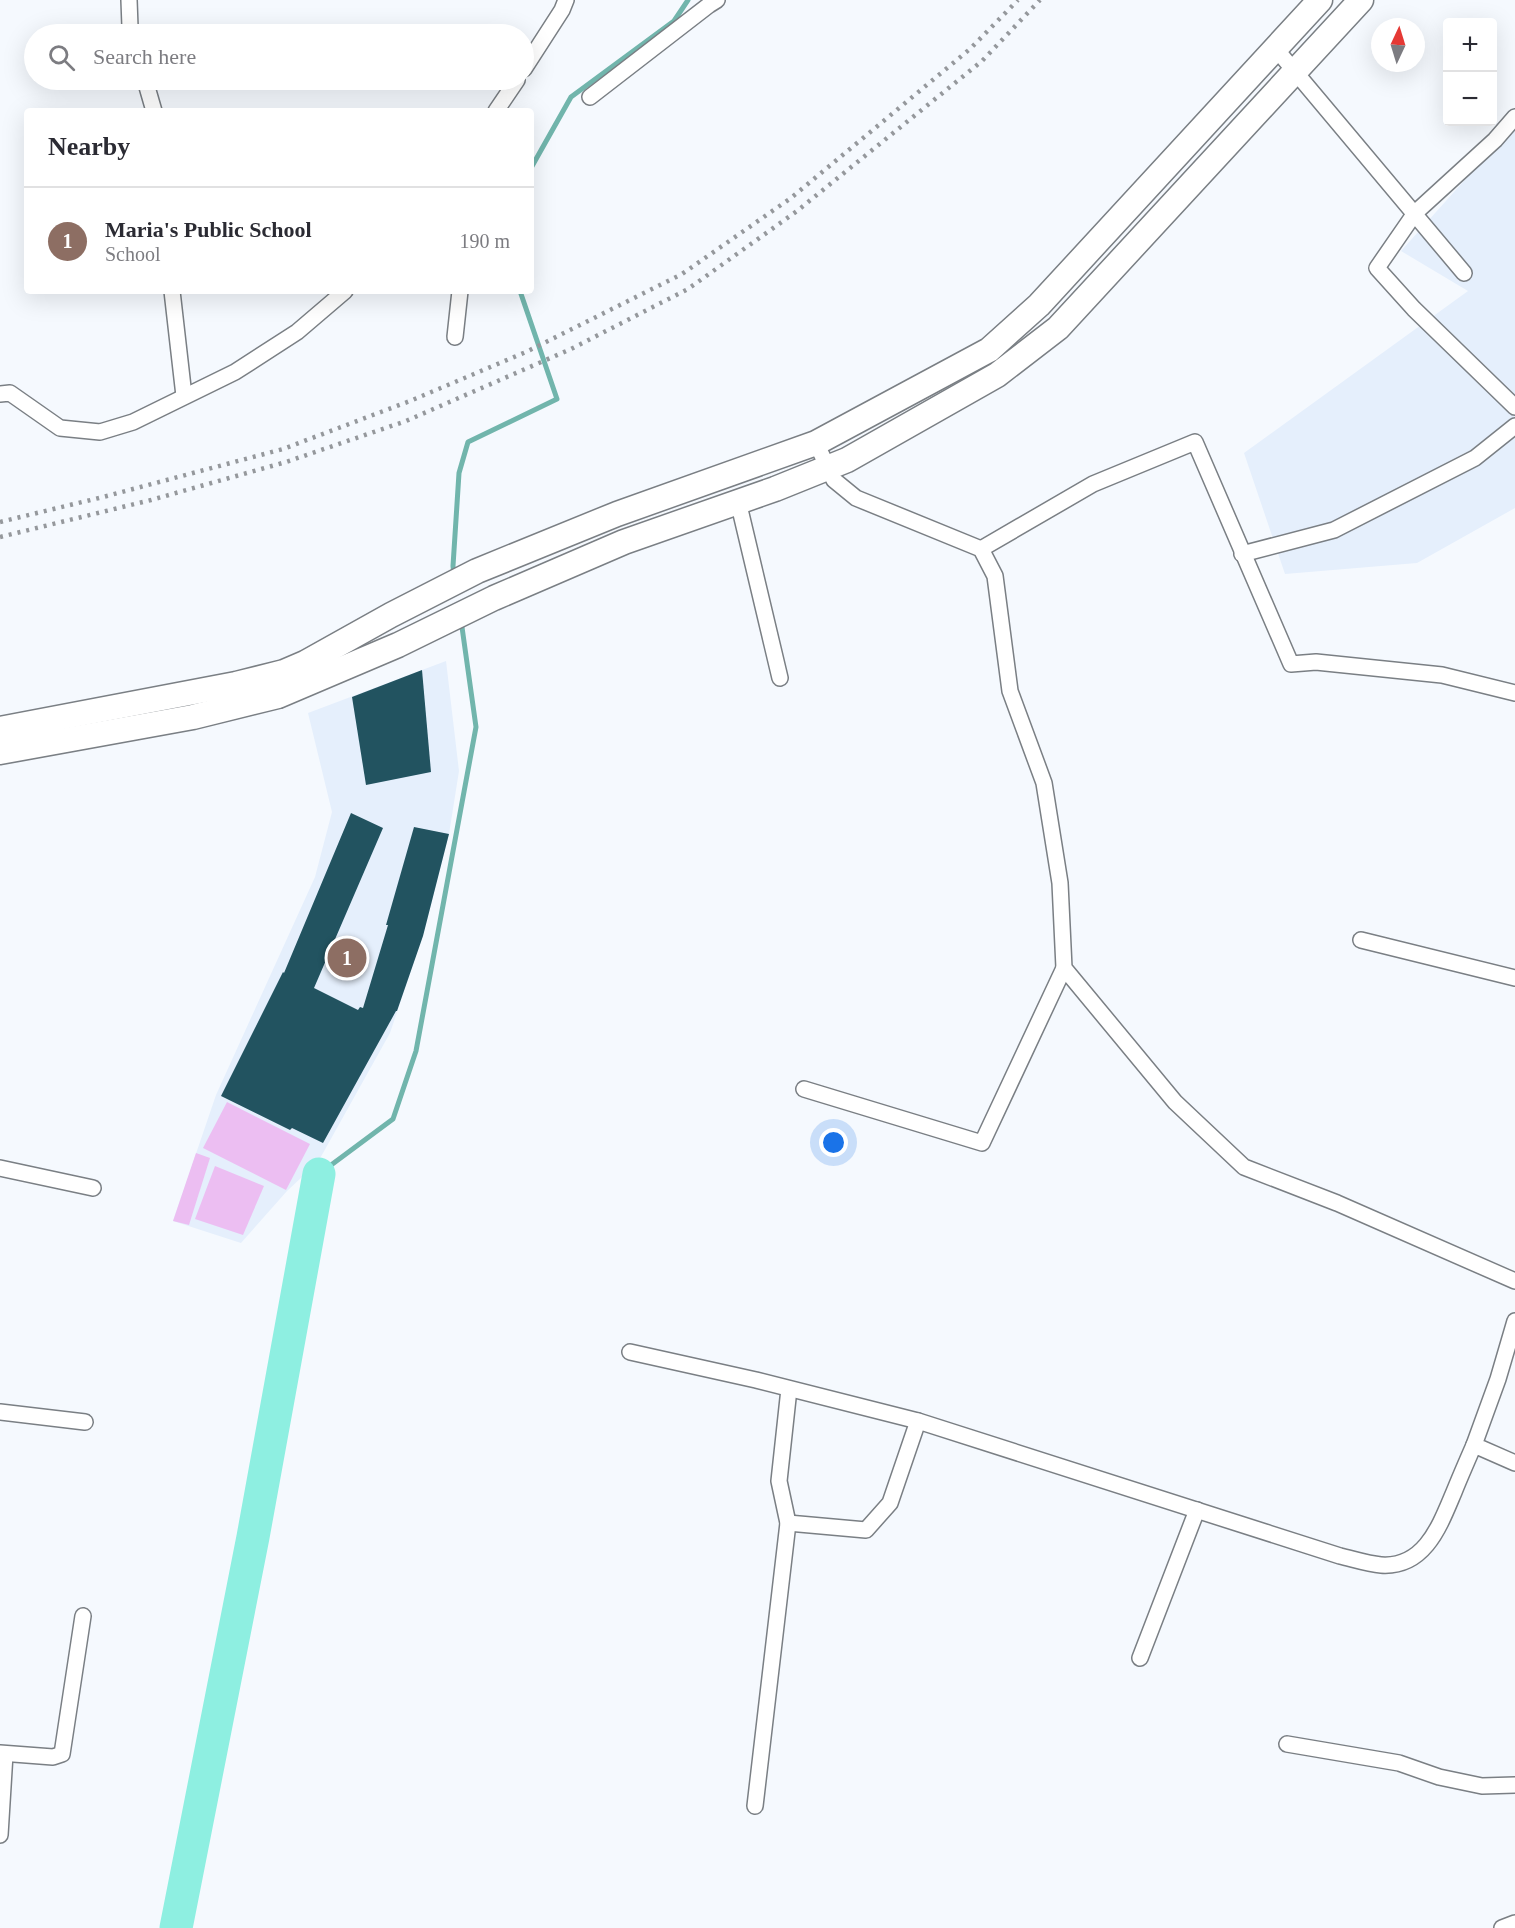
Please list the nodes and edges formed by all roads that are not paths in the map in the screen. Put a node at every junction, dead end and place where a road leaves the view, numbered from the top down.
1 (129, 0) edge
2 (566, 0) edge
3 (717, 0) edge
4 (1320, 0) edge
5 (1361, 0) edge
6 (130, 24) edge
7 (1276, 49) junction
8 (534, 53) edge
9 (1296, 73) junction
10 (148, 90) edge
11 (510, 90) edge
12 (590, 97) dead end
13 (153, 108) edge
14 (498, 108) edge
15 (1515, 117) edge
16 (1414, 213) junction
17 (1464, 273) dead end
18 (172, 294) edge
19 (341, 294) edge
20 (460, 294) edge
21 (455, 337) dead end
22 (0, 380) edge
23 (5, 393) edge
24 (184, 396) junction
25 (1515, 407) edge
26 (1515, 426) edge
27 (816, 442) junction
28 (827, 468) junction
29 (738, 501) junction
30 (981, 549) junction
31 (1242, 554) junction
32 (780, 678) dead end
33 (1515, 693) edge
34 (0, 729) edge
35 (0, 752) edge
36 (1361, 940) dead end
37 (1064, 968) junction
38 (1515, 978) edge
39 (804, 1089) dead end
40 (0, 1168) edge
41 (93, 1188) dead end
42 (1515, 1281) edge
43 (1515, 1321) edge
44 (630, 1352) dead end
45 (789, 1389) junction
46 (0, 1412) edge
47 (85, 1422) dead end
48 (918, 1422) junction
49 (1474, 1445) junction
50 (1515, 1463) edge
51 (1197, 1510) junction
52 (788, 1523) junction
53 (83, 1616) dead end
54 (1140, 1658) dead end
55 (1287, 1744) dead end
56 (3, 1754) edge
57 (1515, 1785) edge
58 (755, 1806) dead end
59 (0, 1835) edge
60 (1515, 1923) edge
61 (1502, 1928) edge

1 - 6 street
2 - 8 street
3 - 12 street
4 - 7 main road
5 - 9 main road
7 - 9 street
7 - 27 main road
9 - 16 street
9 - 28 main road
10 - 13 street
11 - 14 street
15 - 16 street
16 - 17 street
16 - 25 street
18 - 24 street
19 - 24 street
20 - 21 street
22 - 23 street
23 - 24 street
26 - 31 street
27 - 28 street
27 - 34 main road
28 - 29 main road
28 - 30 street
29 - 32 street
29 - 35 main road
30 - 31 street
30 - 37 street
31 - 33 street
36 - 38 street
37 - 39 street
37 - 42 street
40 - 41 street
43 - 49 street
44 - 45 street
45 - 48 street
45 - 52 street
46 - 47 street
48 - 51 street
48 - 52 street
49 - 50 street
49 - 51 street
51 - 54 street
52 - 58 street
53 - 56 street
55 - 57 street
56 - 59 street
60 - 61 street

